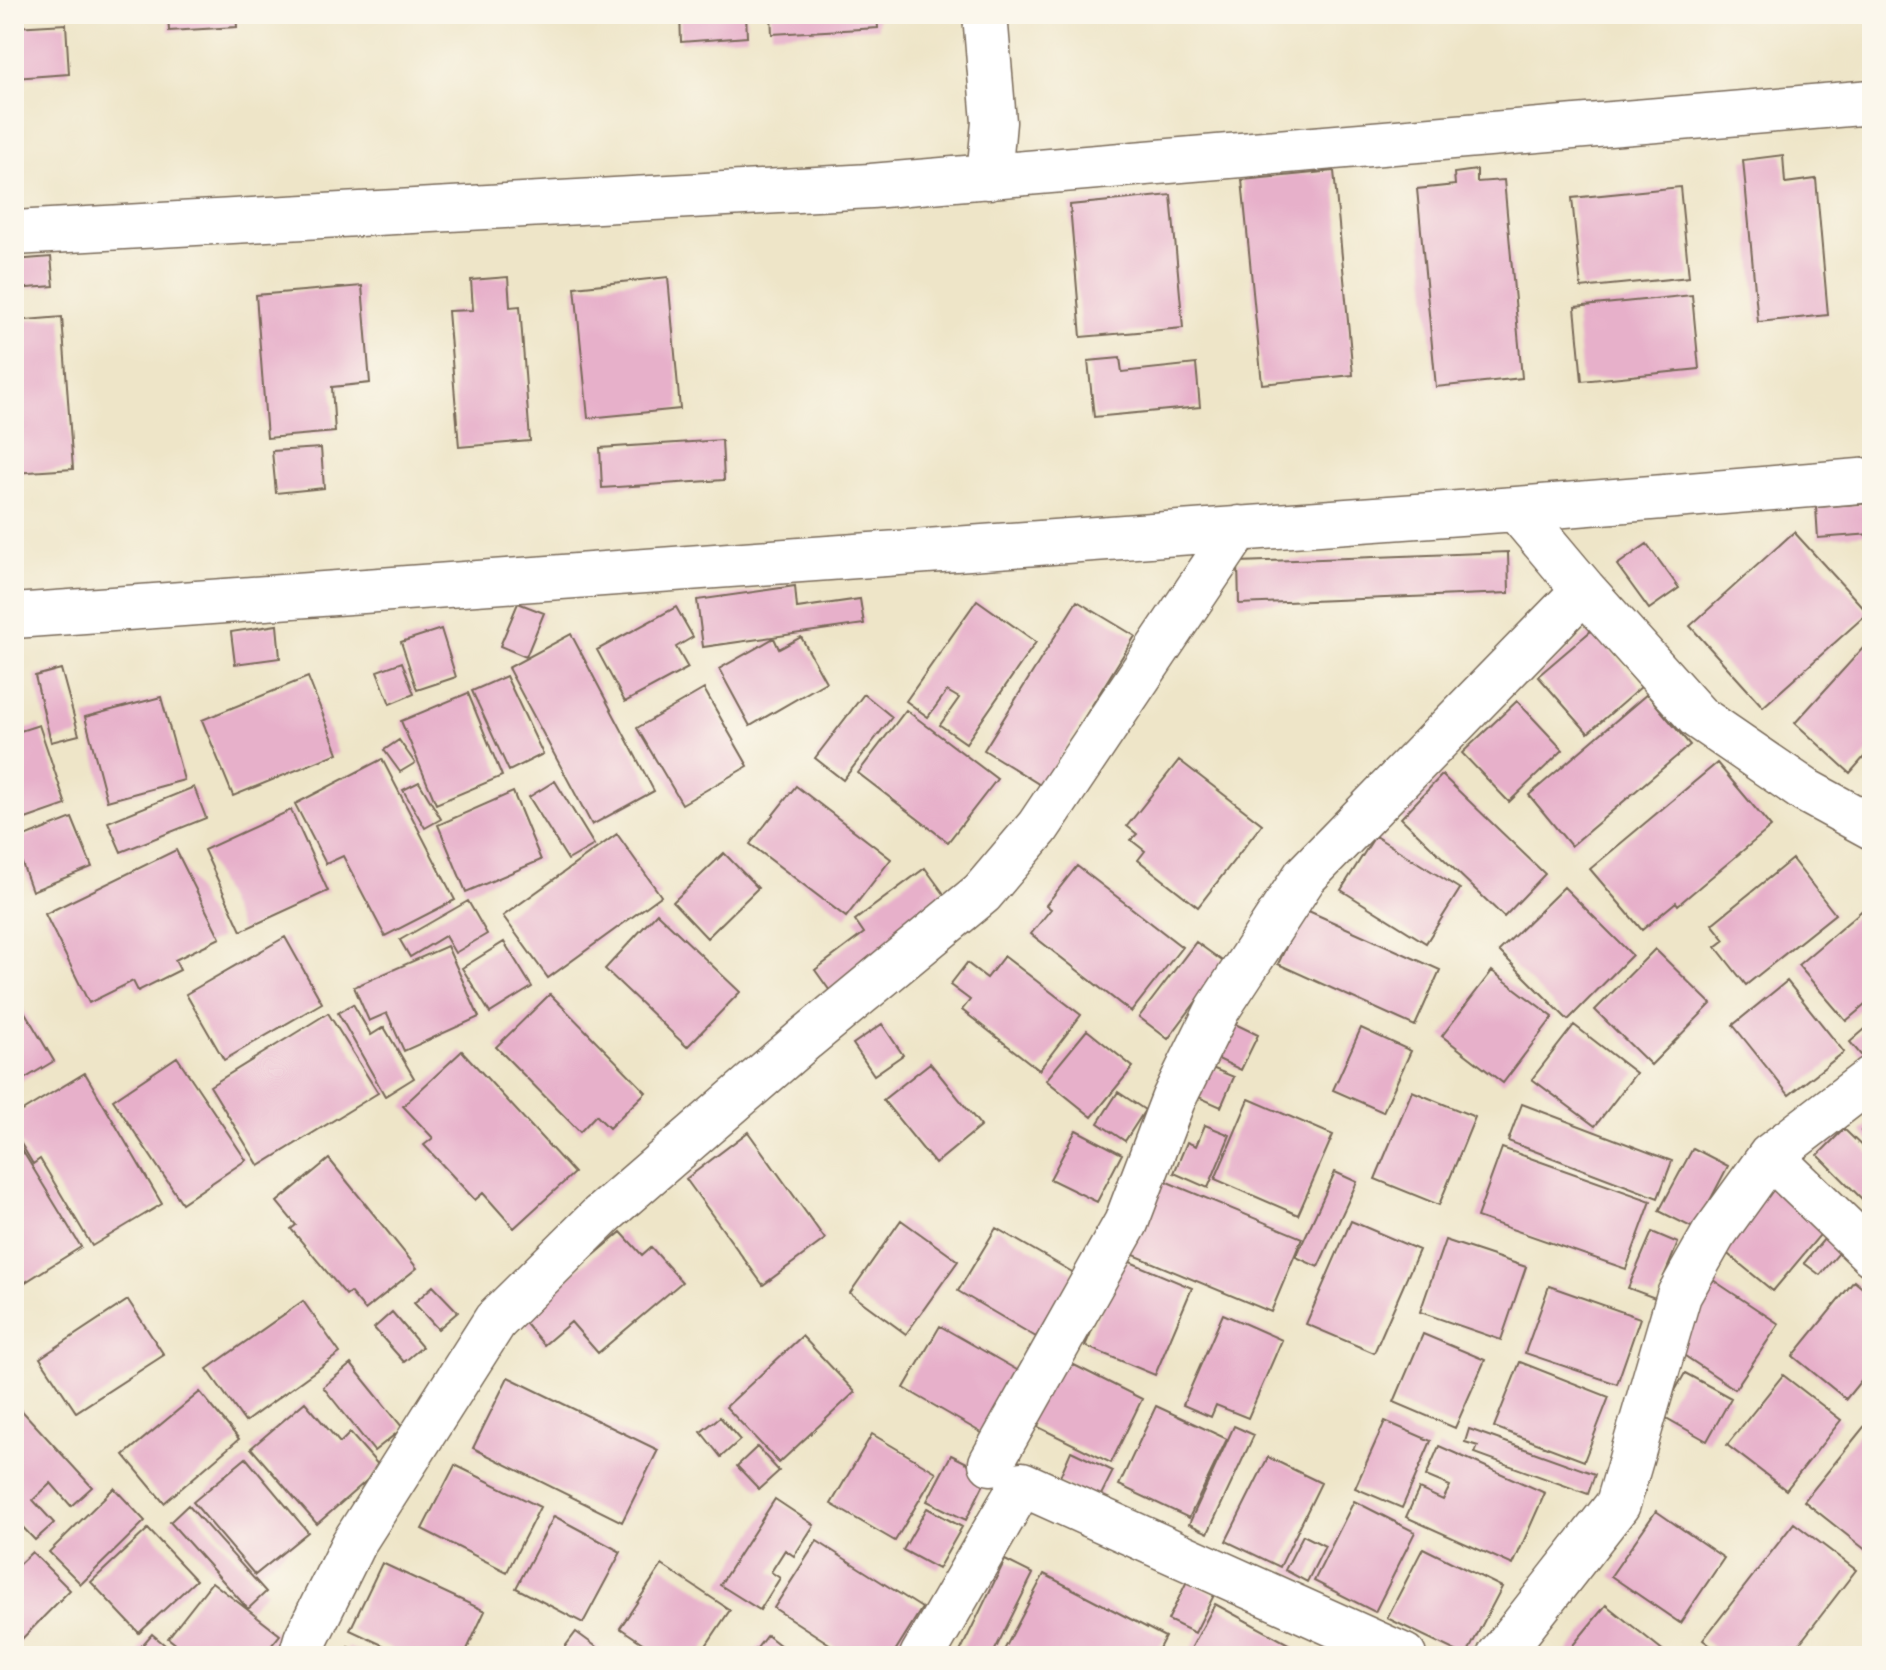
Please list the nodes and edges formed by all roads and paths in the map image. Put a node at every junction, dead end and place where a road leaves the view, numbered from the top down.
1 (985, 14) edge
2 (1872, 102) edge
3 (989, 177) junction
4 (14, 233) edge
5 (1872, 480) edge
6 (1516, 509) junction
7 (1239, 528) junction
8 (1584, 590) junction
9 (14, 616) edge
10 (1872, 827) edge
11 (1872, 1078) edge
12 (1770, 1156) junction
13 (1872, 1254) edge
14 (991, 1463) dead end
15 (301, 1656) edge
16 (922, 1656) edge
17 (1404, 1656) edge
18 (1499, 1656) edge

1 - 3 street
2 - 3 street
3 - 4 street
5 - 6 street
6 - 7 street
6 - 8 street
7 - 9 street
7 - 15 street
8 - 10 street
8 - 14 street
11 - 12 street
12 - 13 street
12 - 18 street
16 - 17 street

